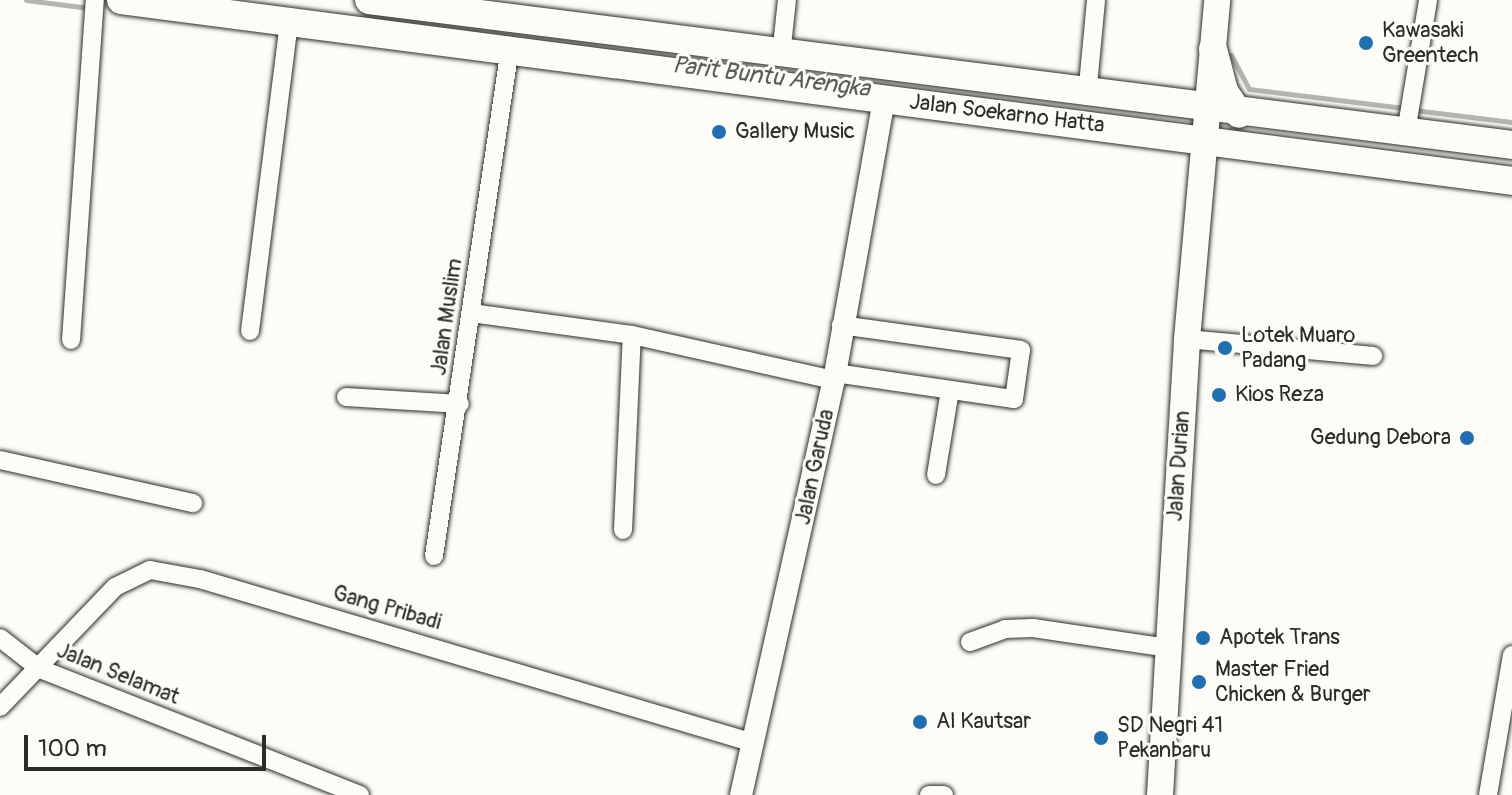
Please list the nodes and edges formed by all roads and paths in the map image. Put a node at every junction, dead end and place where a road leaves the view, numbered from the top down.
1 (369, 0) edge
2 (787, 0) edge
3 (1096, 0) edge
4 (1217, 0) edge
5 (1428, 0) edge
6 (103, 1) edge
7 (523, 10) edge
8 (288, 26) junction
9 (1213, 49) junction
10 (509, 51) junction
11 (781, 55) junction
12 (1087, 96) junction
13 (883, 102) junction
14 (1239, 114) junction
15 (1408, 123) junction
16 (1206, 132) junction
17 (1512, 145) edge
18 (1512, 181) edge
19 (471, 313) junction
20 (841, 325) junction
21 (250, 331) dead end
22 (632, 335) junction
23 (1187, 339) junction
24 (71, 340) dead end
25 (1373, 356) dead end
26 (834, 376) junction
27 (950, 390) junction
28 (346, 397) dead end
29 (460, 404) junction
30 (0, 460) edge
31 (936, 475) dead end
32 (193, 503) dead end
33 (623, 530) dead end
34 (434, 556) dead end
35 (0, 638) edge
36 (970, 642) dead end
37 (1168, 648) junction
38 (1512, 655) edge
39 (40, 669) junction
40 (0, 707) edge
41 (754, 743) junction
42 (323, 789) edge
43 (360, 795) edge
44 (741, 795) edge
45 (929, 795) edge
46 (944, 795) edge
47 (1160, 795) edge
48 (1488, 795) edge

1 - 7 main road, Jalan Soekarno Hatta
2 - 11 street
3 - 12 street
4 - 9 main road, Jalan Durian
5 - 15 street
6 - 8 main road, Jalan Soekarno Hatta
6 - 24 street
7 - 11 main road, Jalan Soekarno Hatta
8 - 10 main road, Jalan Soekarno Hatta
8 - 21 street
9 - 14 main road
9 - 16 main road, Jalan Durian
10 - 13 main road, Jalan Soekarno Hatta
10 - 19 street, Jalan Muslim
11 - 12 main road, Jalan Soekarno Hatta
12 - 16 main road, Jalan Soekarno Hatta
13 - 16 main road, Jalan Soekarno Hatta
13 - 20 street, Jalan Garuda
14 - 15 main road, Jalan Soekarno Hatta
14 - 16 main road, Jalan Soekarno Hatta
15 - 17 main road, Jalan Soekarno Hatta
16 - 18 main road, Jalan Soekarno Hatta
16 - 23 main road, Jalan Durian
19 - 22 street
19 - 29 street, Jalan Muslim
20 - 26 street, Jalan Garuda
20 - 27 street
22 - 26 street
22 - 33 street
23 - 25 street
23 - 37 main road, Jalan Durian
26 - 27 street
26 - 41 street, Jalan Garuda
27 - 31 street
28 - 29 street
29 - 34 street, Jalan Muslim
30 - 32 street
35 - 39 street, Jalan Selamat
36 - 37 street
37 - 47 main road, Jalan Durian
38 - 48 street
39 - 40 street, Gang Pribadi
39 - 41 street, Gang Pribadi
39 - 42 street, Jalan Selamat
41 - 44 street, Jalan Garuda
42 - 43 street, Jalan Selamat
45 - 46 street

